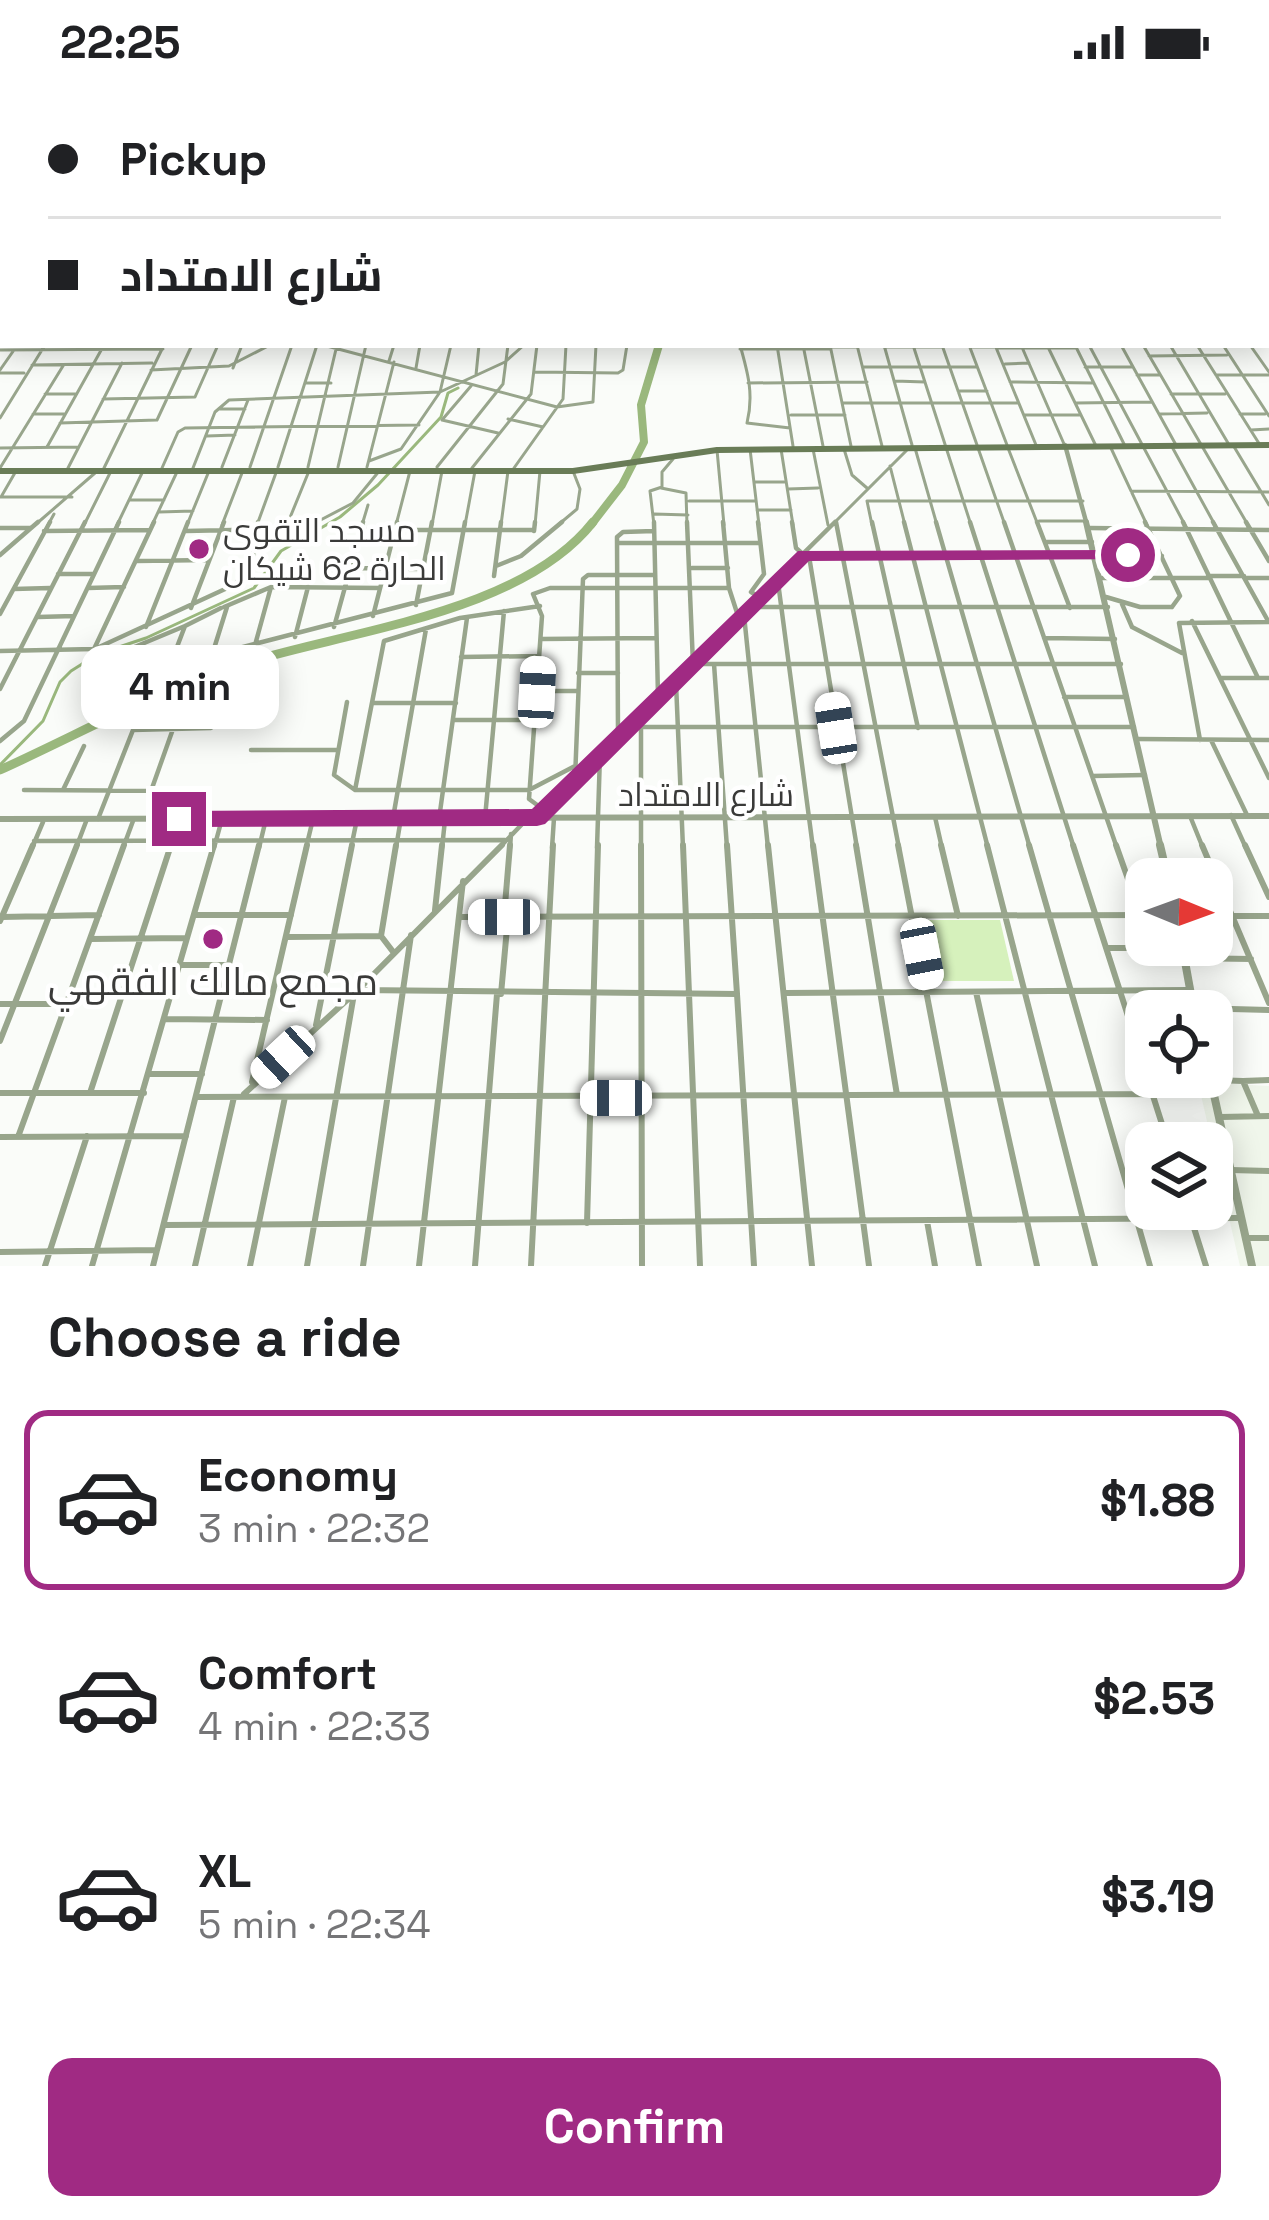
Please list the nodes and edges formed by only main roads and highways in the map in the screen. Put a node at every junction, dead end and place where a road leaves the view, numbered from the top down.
1 (1068, 446) junction
2 (848, 447) junction
3 (1008, 447) junction
4 (1266, 447) edge
5 (912, 448) junction
6 (645, 459) junction
7 (611, 466) junction
8 (246, 469) junction
9 (308, 469) junction
10 (390, 469) junction
11 (440, 469) junction
12 (104, 470) junction
13 (511, 470) junction
14 (0, 471) edge

1 - 3 main road
1 - 3 main road
1 - 4 main road
2 - 5 main road
2 - 5 main road
2 - 6 main road
2 - 6 main road
3 - 5 main road
6 - 7 main road
7 - 13 main road
7 - 13 main road
8 - 9 main road
8 - 12 main road
8 - 12 main road
9 - 10 main road
9 - 10 main road
10 - 11 main road
10 - 11 main road
11 - 13 main road
12 - 14 main road
12 - 14 main road

